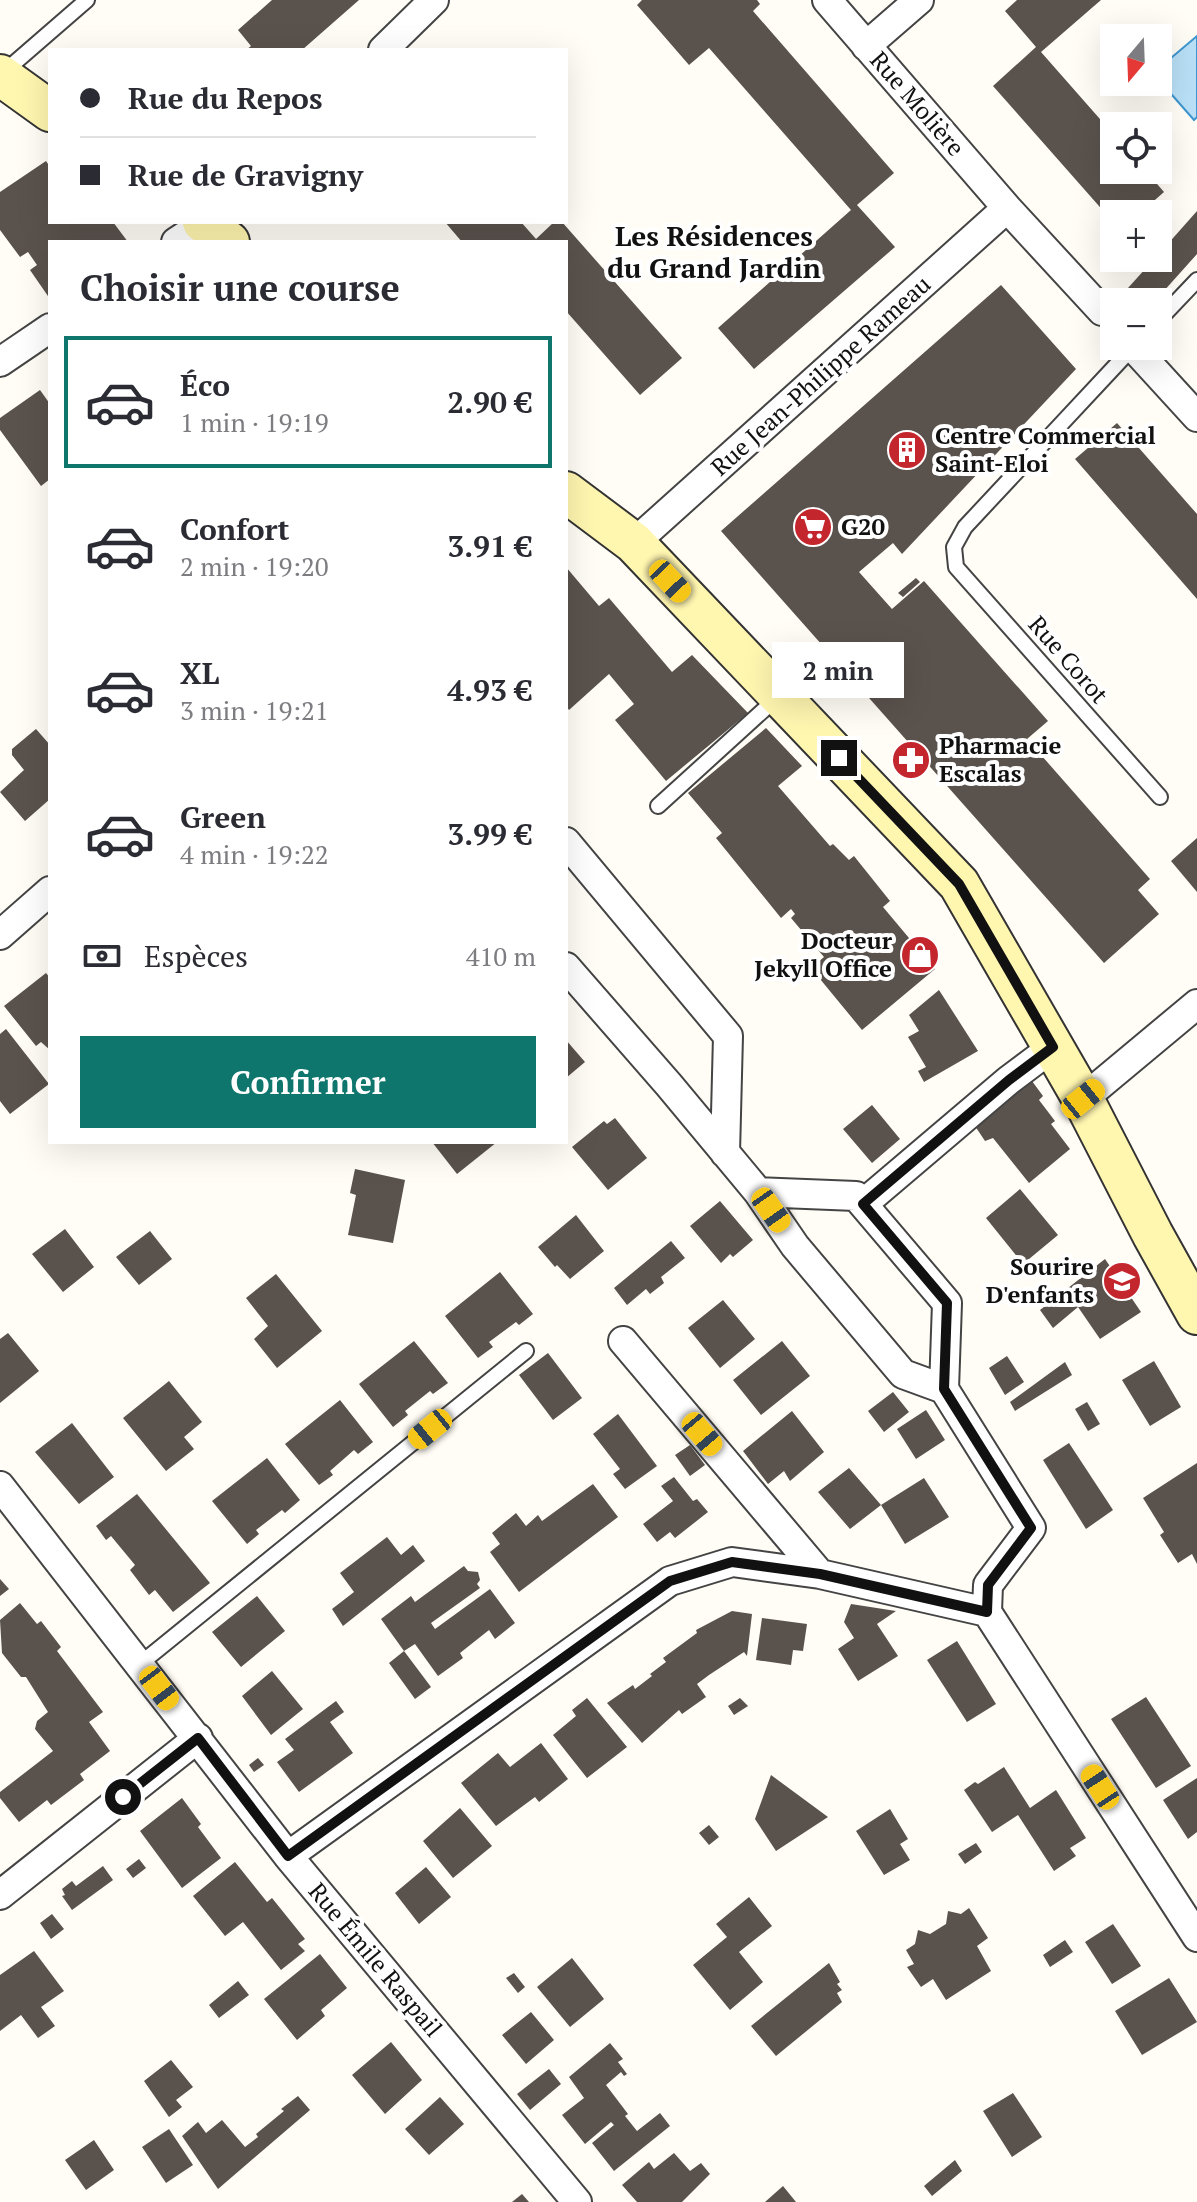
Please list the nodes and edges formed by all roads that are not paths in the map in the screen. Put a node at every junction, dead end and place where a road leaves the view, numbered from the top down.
1 (87, 0) edge
2 (434, 0) edge
3 (827, 0) edge
4 (919, 0) edge
5 (866, 46) junction
6 (385, 48) edge
7 (1, 75) edge
8 (48, 110) edge
9 (1007, 208) junction
10 (1197, 280) edge
11 (1172, 306) edge
12 (1100, 309) edge
13 (48, 329) edge
14 (1121, 360) edge
15 (1146, 360) edge
16 (0, 362) edge
17 (1197, 417) edge
18 (568, 494) edge
19 (634, 543) junction
20 (779, 695) junction
21 (1160, 797) dead end
22 (658, 806) dead end
23 (568, 844) edge
24 (48, 893) edge
25 (0, 935) edge
26 (568, 969) edge
27 (1197, 1004) edge
28 (1053, 1047) junction
29 (1083, 1099) junction
30 (725, 1153) junction
31 (758, 1192) junction
32 (863, 1204) junction
33 (1197, 1314) edge
34 (623, 1341) dead end
35 (526, 1351) dead end
36 (944, 1389) junction
37 (0, 1486) edge
38 (820, 1574) junction
39 (987, 1612) junction
40 (140, 1664) junction
41 (198, 1738) junction
42 (288, 1856) junction
43 (0, 1895) edge
44 (1197, 1937) edge
45 (577, 2202) edge

1 - 7 lane
2 - 6 street
3 - 5 street, Rue Molière
4 - 5 street
5 - 9 street, Rue Molière
7 - 8 street
9 - 12 street, Rue Molière
9 - 19 street, Rue Jean-Philippe Rameau
10 - 11 lane
13 - 16 street
14 - 21 lane, Rue Corot
15 - 17 street
18 - 19 street
19 - 20 street
20 - 22 lane
20 - 28 street
23 - 30 street
24 - 25 street
26 - 30 street
27 - 29 street
28 - 29 street
28 - 32 street
29 - 33 street
30 - 31 street
31 - 32 street
31 - 36 street
32 - 36 street
34 - 38 street
35 - 40 lane
36 - 39 street
37 - 40 street, Rue Émile Raspail
38 - 39 street
38 - 42 street
39 - 44 street
40 - 41 street, Rue Émile Raspail
41 - 42 street, Rue Émile Raspail
41 - 43 street
42 - 45 street, Rue Émile Raspail

